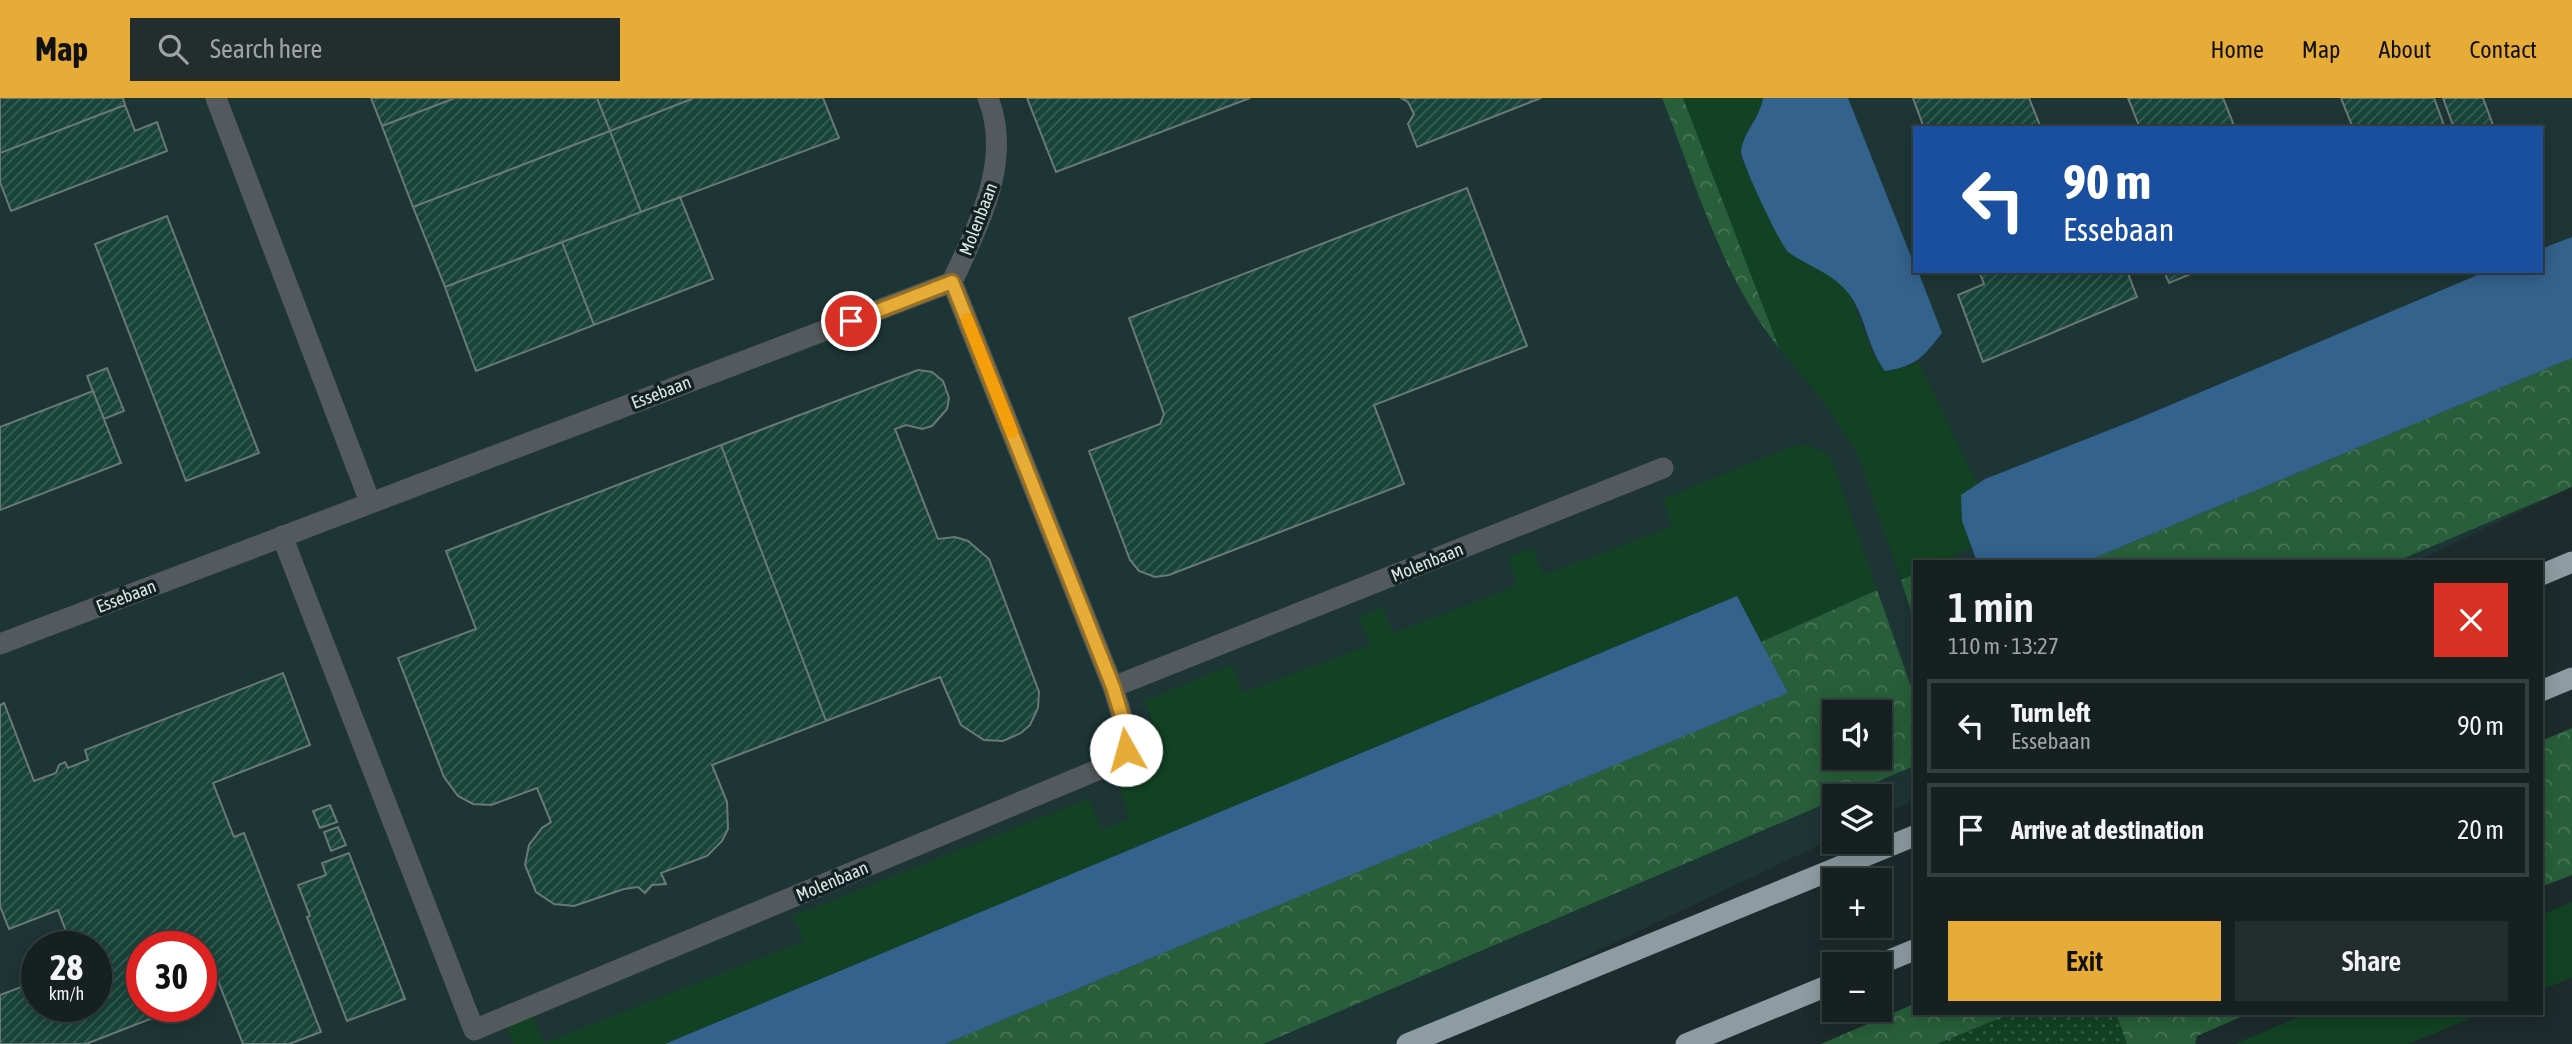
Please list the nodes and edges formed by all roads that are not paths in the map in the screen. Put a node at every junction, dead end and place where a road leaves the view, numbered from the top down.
1 (216, 98) edge
2 (988, 98) edge
3 (952, 282) junction
4 (1663, 468) dead end
5 (370, 502) junction
6 (282, 536) junction
7 (2572, 562) edge
8 (2543, 574) edge
9 (0, 645) edge
10 (2572, 678) edge
11 (1113, 687) junction
12 (2543, 690) edge
13 (1913, 835) edge
14 (1913, 950) edge
15 (1892, 959) edge
16 (1822, 988) edge
17 (1407, 1044) edge
18 (1686, 1044) edge

1 - 5 street
2 - 3 street, Molenbaan
3 - 5 street, Essebaan
3 - 11 street, Molenbaan
4 - 11 street, Molenbaan
5 - 6 street, Essebaan
6 - 9 street, Essebaan
6 - 11 street, Molenbaan
7 - 8 highway
10 - 12 highway
13 - 17 highway
14 - 15 highway
16 - 18 highway

